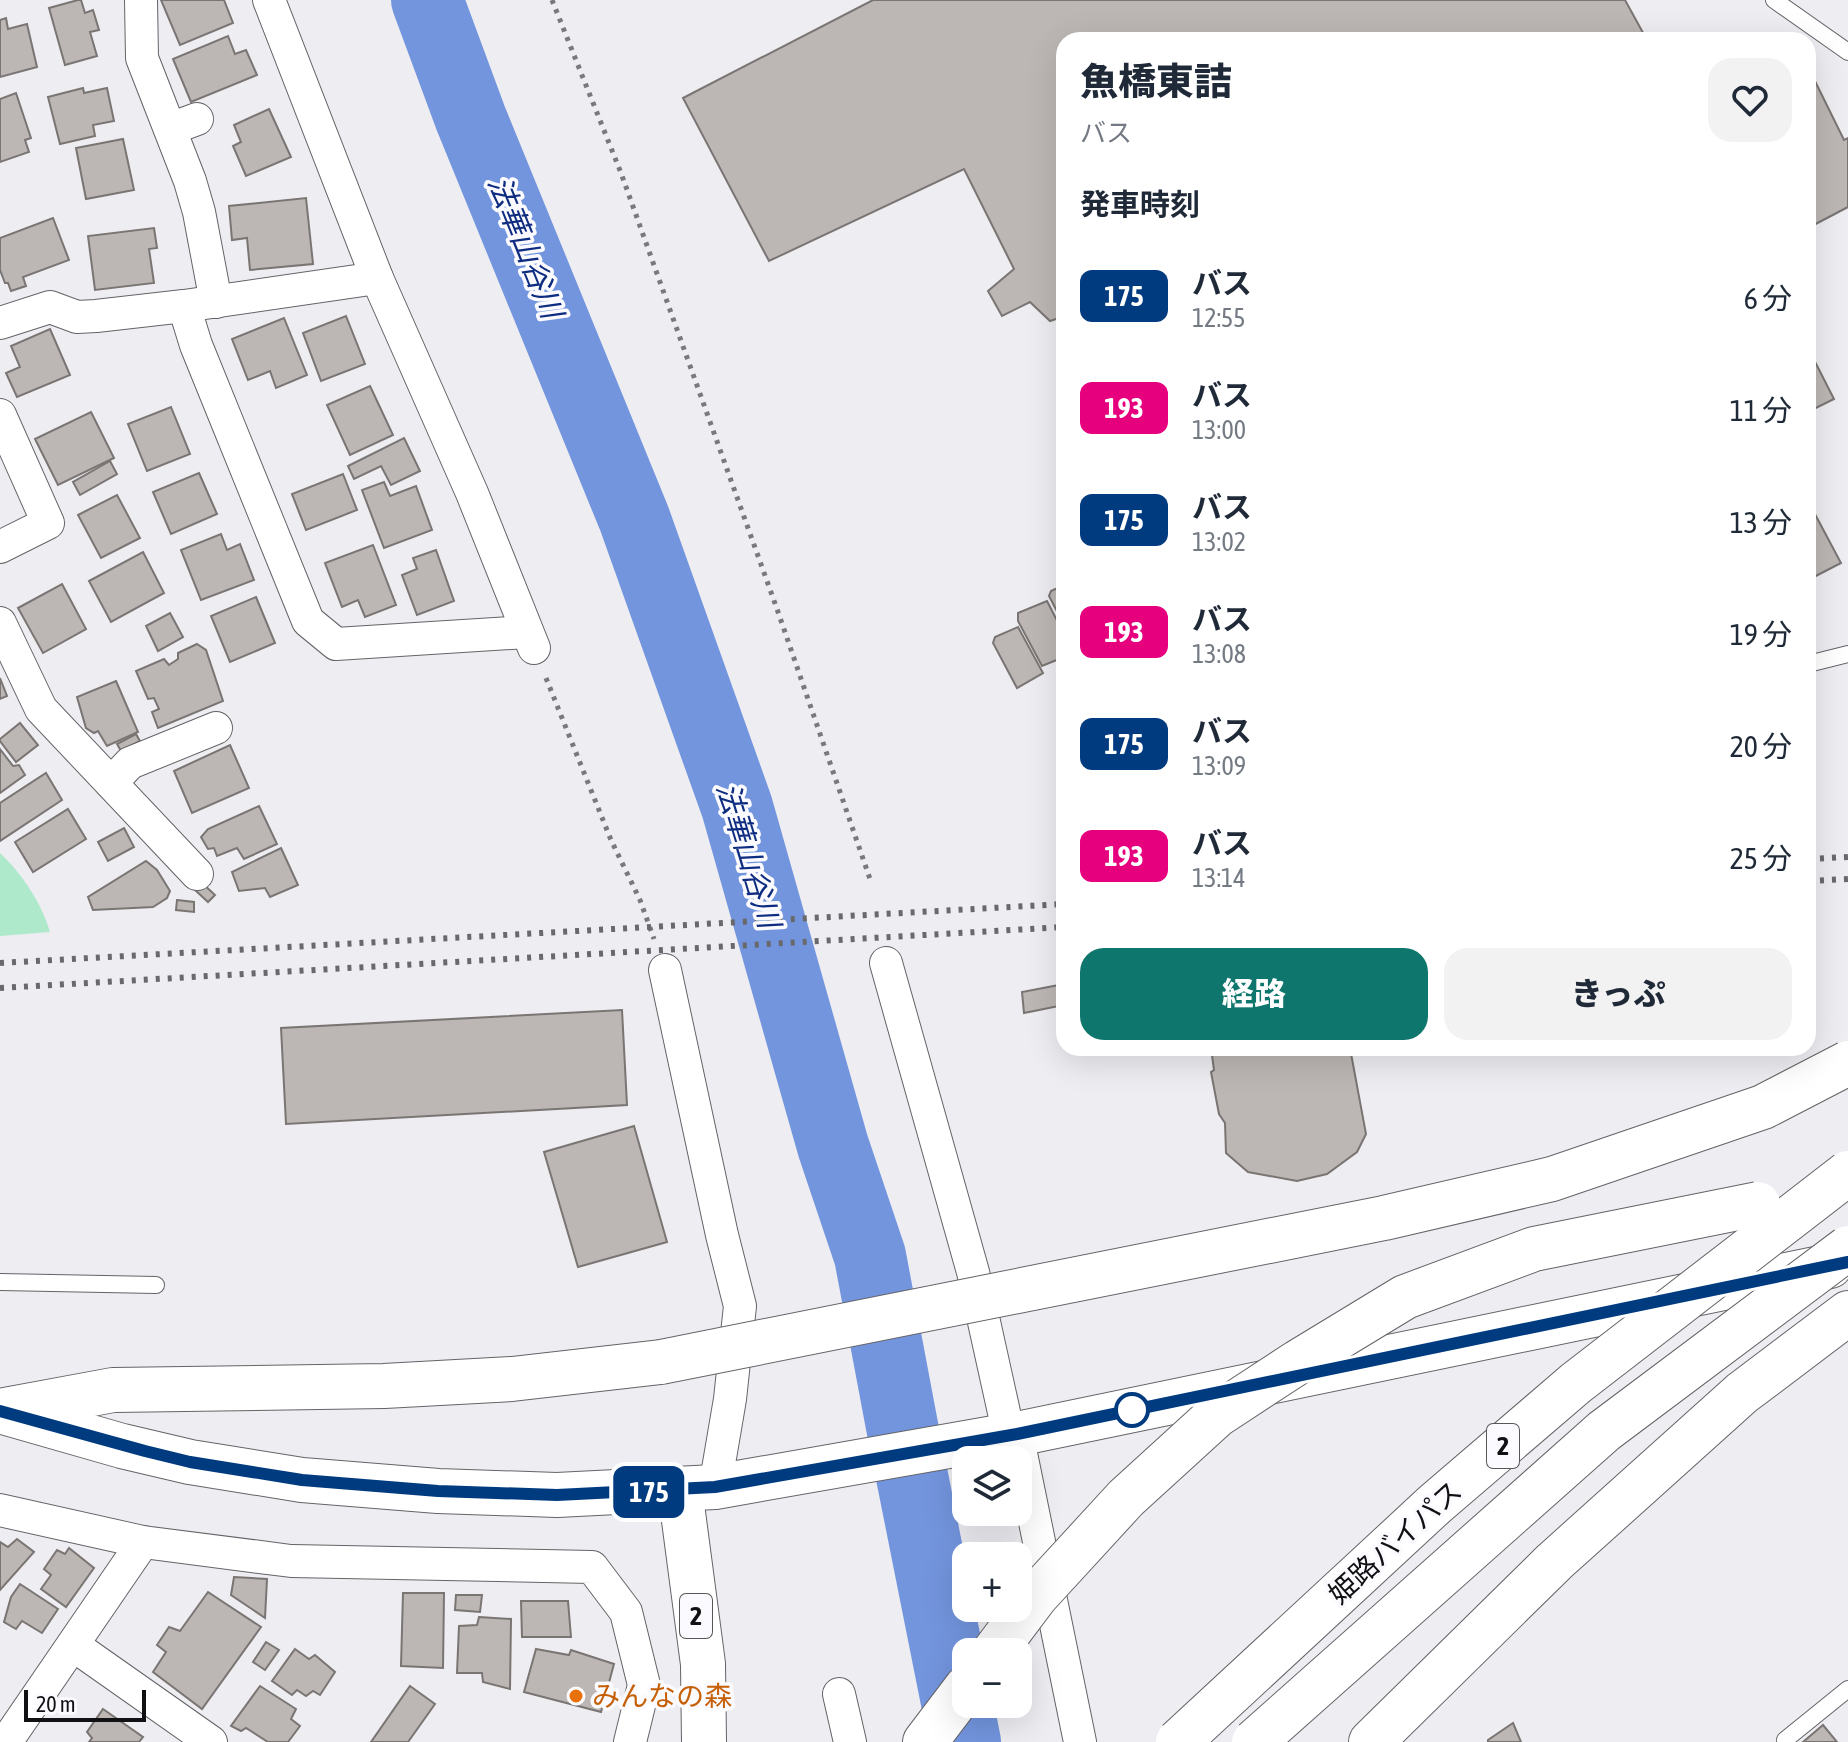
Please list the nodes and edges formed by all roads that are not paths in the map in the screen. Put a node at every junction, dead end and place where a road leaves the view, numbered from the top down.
1 (141, 0) edge
2 (269, 0) edge
3 (1774, 0) edge
4 (1848, 52) edge
5 (377, 278) junction
6 (216, 302) junction
7 (184, 306) junction
8 (0, 323) edge
9 (0, 415) edge
10 (0, 547) edge
11 (0, 623) edge
12 (1848, 654) edge
13 (1816, 662) edge
14 (216, 728) dead end
15 (111, 783) junction
16 (197, 874) dead end
17 (886, 963) dead end
18 (665, 970) road end
19 (1848, 1063) edge
20 (1848, 1173) edge
21 (1848, 1191) edge
22 (1848, 1248) edge
23 (1848, 1262) edge
24 (0, 1282) edge
25 (156, 1285) dead end
26 (1848, 1313) edge
27 (0, 1411) edge
28 (1013, 1434) junction
29 (717, 1486) junction
30 (0, 1510) edge
31 (143, 1542) junction
32 (1004, 1638) edge
33 (73, 1645) junction
34 (1848, 1689) edge
35 (839, 1694) dead end
36 (952, 1706) edge
37 (6, 1742) edge
38 (211, 1742) edge
39 (630, 1742) edge
40 (704, 1742) edge
41 (850, 1742) edge
42 (925, 1742) edge
43 (1080, 1742) edge
44 (1178, 1742) edge
45 (1254, 1742) edge
46 (1371, 1742) edge
47 (1786, 1742) edge

1 - 6 street
2 - 5 street
3 - 4 lane
5 - 6 street
5 - 7 street
6 - 7 street
7 - 8 street
9 - 10 street
11 - 15 street
12 - 13 lane
14 - 15 street
15 - 16 street
17 - 28 street
18 - 29 street
19 - 27 highway, bridge
20 - 44 highway, 姫路バイパス / 2, bridge
21 - 32 highway, bridge
22 - 45 highway, 姫路バイパス / 2, bridge
23 - 28 highway
24 - 25 lane
26 - 46 highway
27 - 29 highway
28 - 29 highway
28 - 43 street
29 - 40 highway, 2
30 - 31 street
31 - 33 street
31 - 39 street
33 - 37 street
33 - 38 street
34 - 47 lane
35 - 41 street
36 - 42 highway

